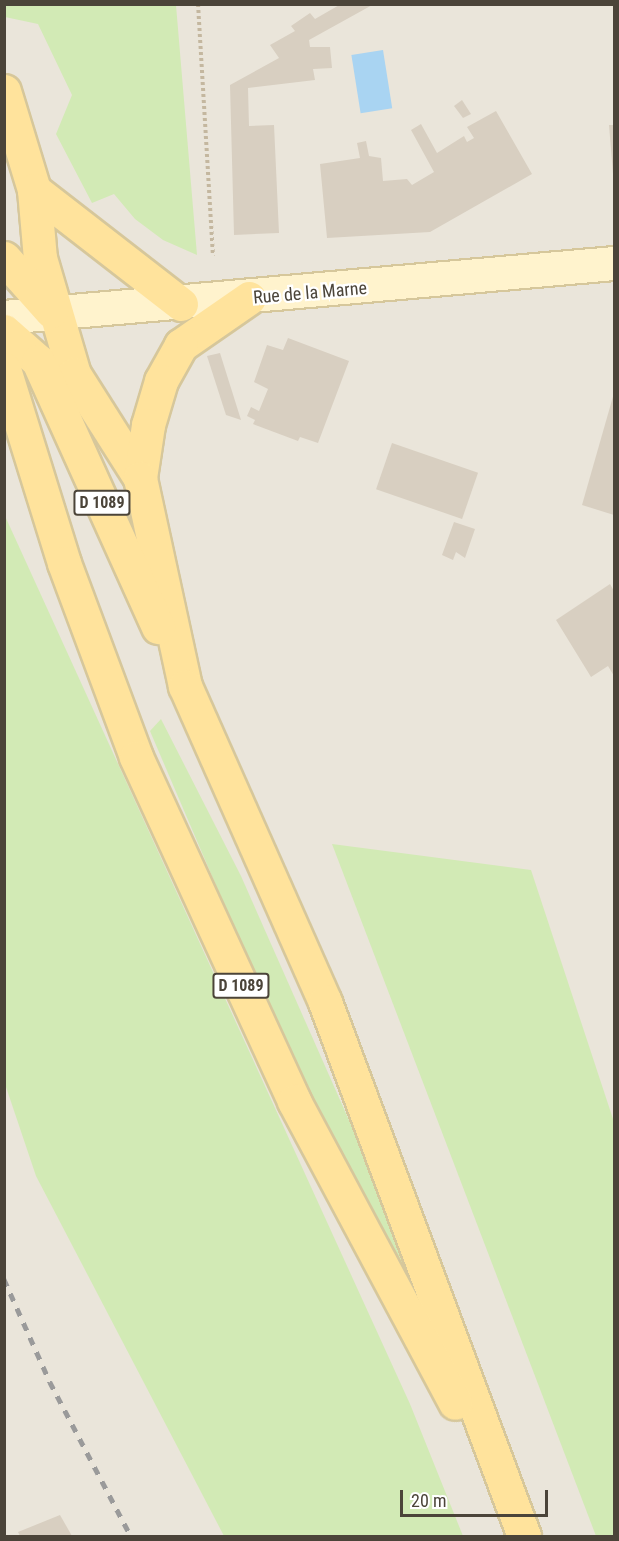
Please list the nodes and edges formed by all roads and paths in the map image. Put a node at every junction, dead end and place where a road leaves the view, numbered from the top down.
1 (198, 4) edge
2 (4, 91) edge
3 (34, 190) junction
4 (4, 258) edge
5 (615, 263) edge
6 (249, 298) junction
7 (196, 303) junction
8 (55, 315) junction
9 (4, 317) edge
10 (4, 331) edge
11 (4, 369) edge
12 (14, 430) edge
13 (140, 478) junction
14 (185, 686) junction
15 (519, 1525) edge

1 - 7 path
2 - 3 main road, D 1089
3 - 7 main road
3 - 8 main road, D 1089
4 - 8 main road, D 1089
5 - 6 main road, Rue de la Marne
6 - 7 main road, Rue de la Marne
6 - 13 main road
7 - 8 main road, Rue de la Marne
8 - 9 main road, Rue de la Marne
8 - 13 main road, D 1089
10 - 14 main road, D 1089
11 - 12 main road, D 1089
12 - 15 main road, D 1089
13 - 14 main road, D 1089
14 - 15 main road, D 1089

